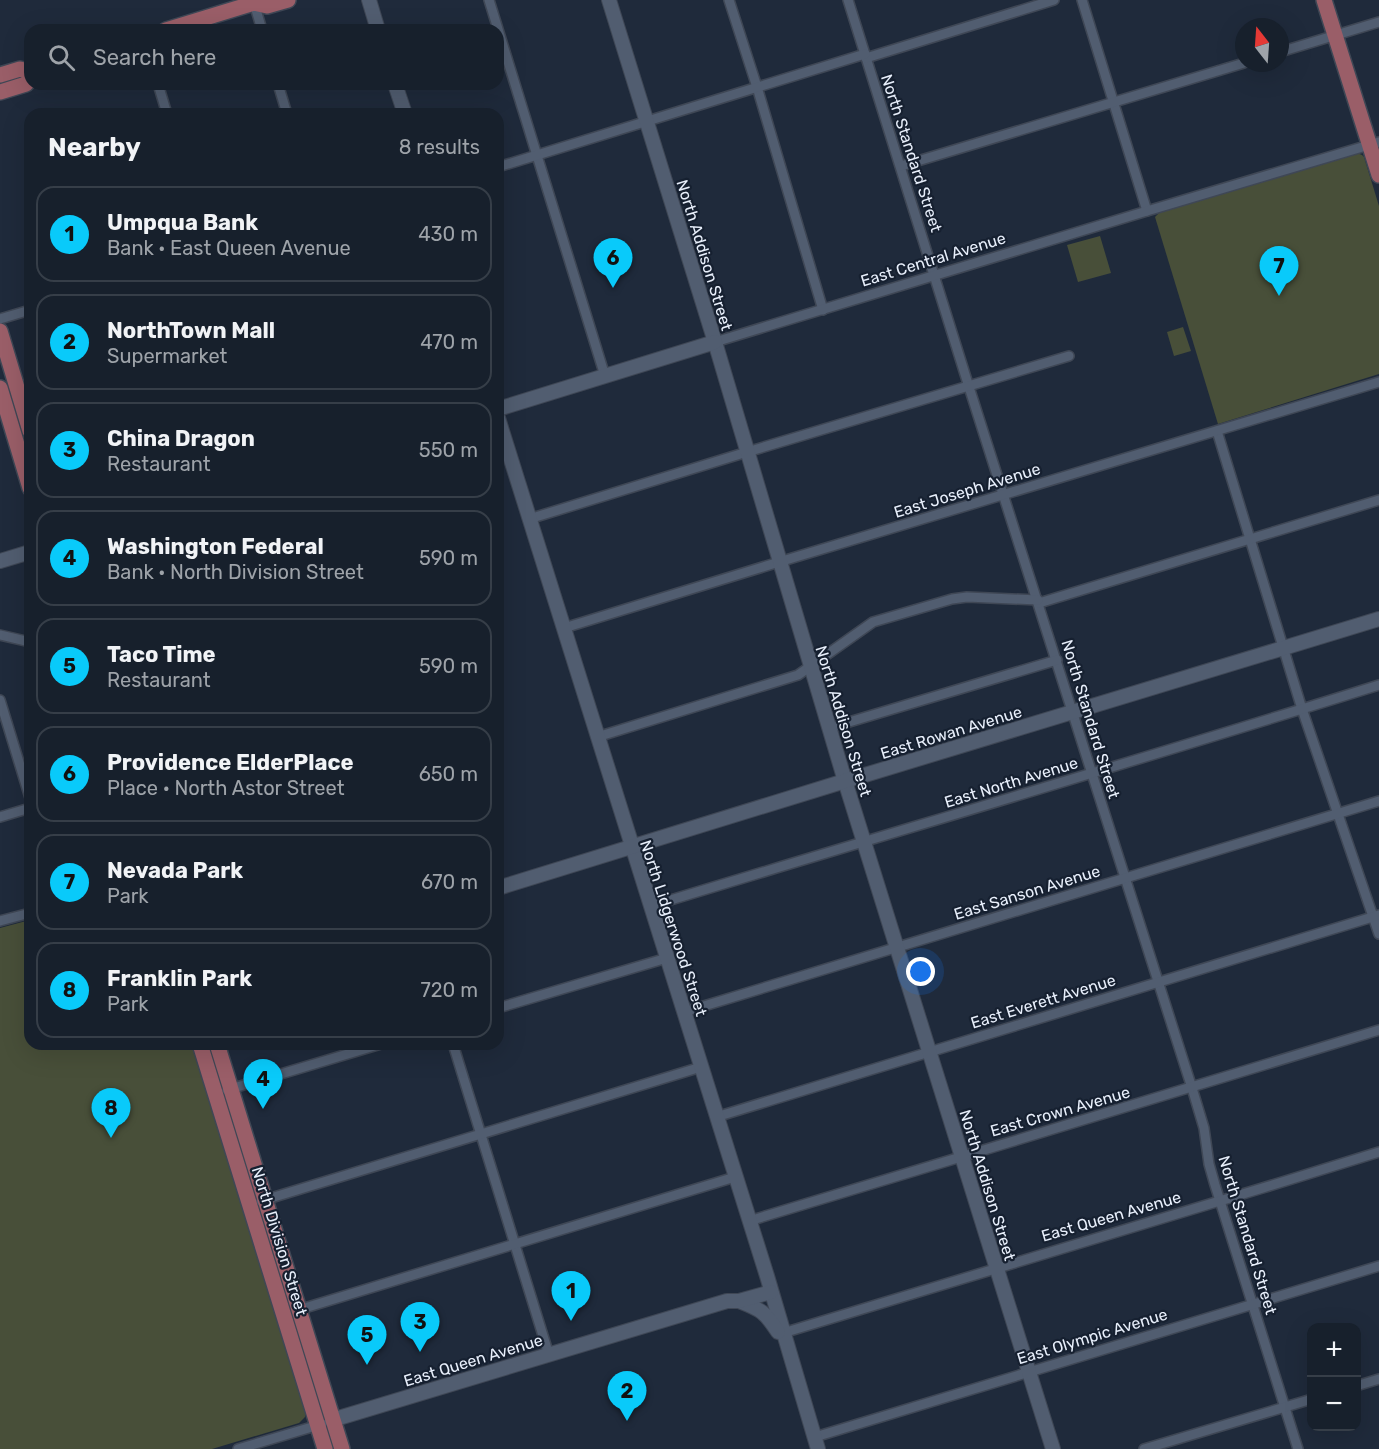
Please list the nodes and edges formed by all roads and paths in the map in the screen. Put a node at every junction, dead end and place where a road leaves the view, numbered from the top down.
1 (288, 0) edge
2 (369, 0) edge
3 (489, 0) edge
4 (609, 0) edge
5 (729, 0) edge
6 (848, 0) edge
7 (1054, 0) edge
8 (1082, 0) edge
9 (1324, 0) edge
10 (255, 2) edge
11 (1379, 22) edge
12 (185, 24) edge
13 (260, 24) edge
14 (376, 24) edge
15 (496, 24) edge
16 (1336, 35) junction
17 (504, 49) edge
18 (1289, 49) edge
19 (866, 56) junction
20 (1235, 66) edge
21 (24, 70) edge
22 (0, 75) edge
23 (24, 85) edge
24 (757, 87) junction
25 (160, 90) edge
26 (280, 90) edge
27 (397, 90) edge
28 (0, 92) edge
29 (1113, 102) junction
30 (165, 108) edge
31 (285, 108) edge
32 (403, 108) edge
33 (647, 121) junction
34 (1374, 144) edge
35 (536, 155) junction
36 (504, 165) edge
37 (901, 166) junction
38 (1379, 175) edge
39 (1147, 211) junction
40 (935, 275) junction
41 (823, 310) junction
42 (24, 312) edge
43 (0, 319) edge
44 (0, 331) edge
45 (715, 342) junction
46 (1069, 356) dead end
47 (605, 376) junction
48 (1379, 382) edge
49 (969, 387) junction
50 (0, 388) edge
51 (504, 407) edge
52 (24, 411) edge
53 (1217, 431) junction
54 (504, 438) edge
55 (747, 452) junction
56 (24, 468) edge
57 (1004, 495) junction
58 (1379, 500) edge
59 (529, 519) junction
60 (1250, 539) junction
61 (24, 554) edge
62 (0, 561) edge
63 (779, 562) junction
64 (1038, 602) junction
65 (1379, 619) edge
66 (564, 628) junction
67 (0, 635) edge
68 (24, 641) edge
69 (1284, 648) junction
70 (1057, 660) junction
71 (811, 667) junction
72 (1379, 685) edge
73 (0, 700) edge
74 (1302, 709) junction
75 (1073, 713) junction
76 (3, 721) edge
77 (829, 728) junction
78 (597, 736) junction
79 (1092, 774) junction
80 (24, 781) edge
81 (845, 781) junction
82 (1379, 801) edge
83 (24, 810) edge
84 (1338, 813) junction
85 (0, 817) edge
86 (864, 841) junction
87 (631, 847) junction
88 (1126, 878) junction
89 (504, 886) edge
90 (651, 906) junction
91 (24, 915) edge
92 (1376, 916) edge
93 (0, 921) edge
94 (1379, 934) edge
95 (897, 946) junction
96 (667, 958) junction
97 (1158, 982) junction
98 (504, 1006) edge
99 (684, 1012) junction
100 (1379, 1030) edge
101 (203, 1050) edge
102 (218, 1050) edge
103 (361, 1050) edge
104 (455, 1050) edge
105 (929, 1051) junction
106 (701, 1067) junction
107 (1192, 1088) junction
108 (223, 1091) junction
109 (716, 1117) junction
110 (481, 1134) junction
111 (1379, 1152) edge
112 (962, 1156) junction
113 (735, 1177) junction
114 (265, 1200) junction
115 (1220, 1202) junction
116 (249, 1204) junction
117 (749, 1221) junction
118 (514, 1244) junction
119 (1379, 1266) edge
120 (997, 1267) junction
121 (770, 1288) junction
122 (733, 1301) junction
123 (1253, 1304) junction
124 (298, 1310) junction
125 (785, 1339) junction
126 (549, 1354) junction
127 (1029, 1371) junction
128 (1379, 1379) edge
129 (1361, 1384) edge
130 (1307, 1400) edge
131 (1285, 1407) junction
132 (333, 1420) junction
133 (317, 1425) junction
134 (816, 1443) edge
135 (238, 1449) edge
136 (325, 1449) edge
137 (342, 1449) edge
138 (1053, 1449) edge
139 (1144, 1449) edge
140 (1298, 1449) edge

1 - 10 main road
2 - 14 street
3 - 15 street
4 - 33 street, North Addison Street
5 - 24 street
6 - 19 street, North Standard Street
7 - 19 street
8 - 29 street
9 - 16 main road
10 - 12 main road
10 - 13 street
11 - 16 street
16 - 18 street
16 - 34 main road
17 - 35 street
19 - 24 street
19 - 37 street, North Standard Street
20 - 29 street
21 - 22 main road
23 - 28 main road
24 - 33 street
24 - 41 street
25 - 30 street
26 - 31 street
27 - 32 street
29 - 37 street
29 - 39 street
33 - 35 street
33 - 45 street, North Addison Street
34 - 38 main road
34 - 39 street, East Central Avenue
35 - 36 street
35 - 47 street
37 - 40 street, North Standard Street
39 - 40 street, East Central Avenue
40 - 41 street, East Central Avenue
40 - 49 street, North Standard Street
41 - 45 street, East Central Avenue
42 - 43 street
44 - 52 main road
45 - 47 street, East Central Avenue
45 - 55 street, North Addison Street
46 - 49 street
47 - 51 street, East Central Avenue
48 - 53 street, East Joseph Avenue
49 - 55 street
49 - 57 street, North Standard Street
50 - 56 main road
53 - 57 street, East Joseph Avenue
53 - 60 street
54 - 59 street, North Lidgerwood Street
55 - 59 street
55 - 63 street, North Addison Street
57 - 63 street, East Joseph Avenue
57 - 64 street, North Standard Street
58 - 60 street
59 - 66 street, North Lidgerwood Street
60 - 64 street
60 - 69 street
61 - 62 street
63 - 66 street, East Joseph Avenue
63 - 71 street, North Addison Street
64 - 70 street, North Standard Street
64 - 71 street
65 - 69 street, East Rowan Avenue
66 - 78 street, North Lidgerwood Street
67 - 68 street
69 - 74 street
69 - 75 street, East Rowan Avenue
70 - 75 street, North Standard Street
70 - 77 street
71 - 77 street, North Addison Street
71 - 78 street
72 - 74 street, East North Avenue
73 - 76 street
74 - 79 street, East North Avenue
74 - 84 street
75 - 79 street, North Standard Street
75 - 81 street, East Rowan Avenue
76 - 80 street
77 - 81 street, North Addison Street
78 - 87 street, North Lidgerwood Street
79 - 86 street, East North Avenue
79 - 88 street, North Standard Street
81 - 86 street, North Addison Street
81 - 87 street, East Rowan Avenue
82 - 84 street, East Sanson Avenue
83 - 85 street
84 - 88 street, East Sanson Avenue
84 - 92 street
86 - 90 street, East North Avenue
86 - 95 street, North Addison Street
87 - 89 street, East Rowan Avenue
87 - 90 street, North Lidgerwood Street
88 - 95 street, East Sanson Avenue
88 - 97 street, North Standard Street
90 - 96 street, North Lidgerwood Street
91 - 93 street
92 - 94 street
92 - 97 street, East Everett Avenue
95 - 99 street, East Sanson Avenue
95 - 105 street, North Addison Street
96 - 98 street
96 - 99 street, North Lidgerwood Street
97 - 105 street, East Everett Avenue
97 - 107 street, North Standard Street
99 - 106 street, North Lidgerwood Street
100 - 107 street, East Crown Avenue
101 - 108 main road, North Division Street
102 - 108 main road, North Division Street
103 - 108 street
104 - 110 street
105 - 109 street, East Everett Avenue
105 - 112 street, North Addison Street
106 - 109 street, North Lidgerwood Street
106 - 110 street
107 - 112 street, East Crown Avenue
107 - 115 street, North Standard Street
108 - 114 main road, North Division Street
108 - 116 main road, North Division Street
109 - 113 street, North Lidgerwood Street
110 - 114 street
110 - 118 street
111 - 115 street, East Queen Avenue
112 - 117 street, East Crown Avenue
112 - 120 street, North Addison Street
113 - 117 street, North Lidgerwood Street
113 - 118 street
114 - 116 street
114 - 124 main road, North Division Street
115 - 120 street, East Queen Avenue
115 - 123 street, North Standard Street
116 - 133 main road, North Division Street
117 - 121 street, North Lidgerwood Street
118 - 124 street
118 - 126 street
119 - 123 street, East Olympic Avenue
120 - 125 street, East Queen Avenue
120 - 127 street, North Addison Street
121 - 122 street, East Queen Avenue
121 - 125 street, North Lidgerwood Street
122 - 125 street
122 - 126 street, East Queen Avenue
123 - 127 street, East Olympic Avenue
123 - 131 street, North Standard Street
124 - 132 main road, North Division Street
125 - 134 street, North Lidgerwood Street
126 - 132 street, East Queen Avenue
127 - 134 street, East Olympic Avenue
127 - 138 street, North Addison Street
128 - 129 street
130 - 131 street
131 - 139 street
131 - 140 street, North Standard Street
132 - 133 street
132 - 137 main road, North Division Street
133 - 135 street
133 - 136 main road, North Division Street

